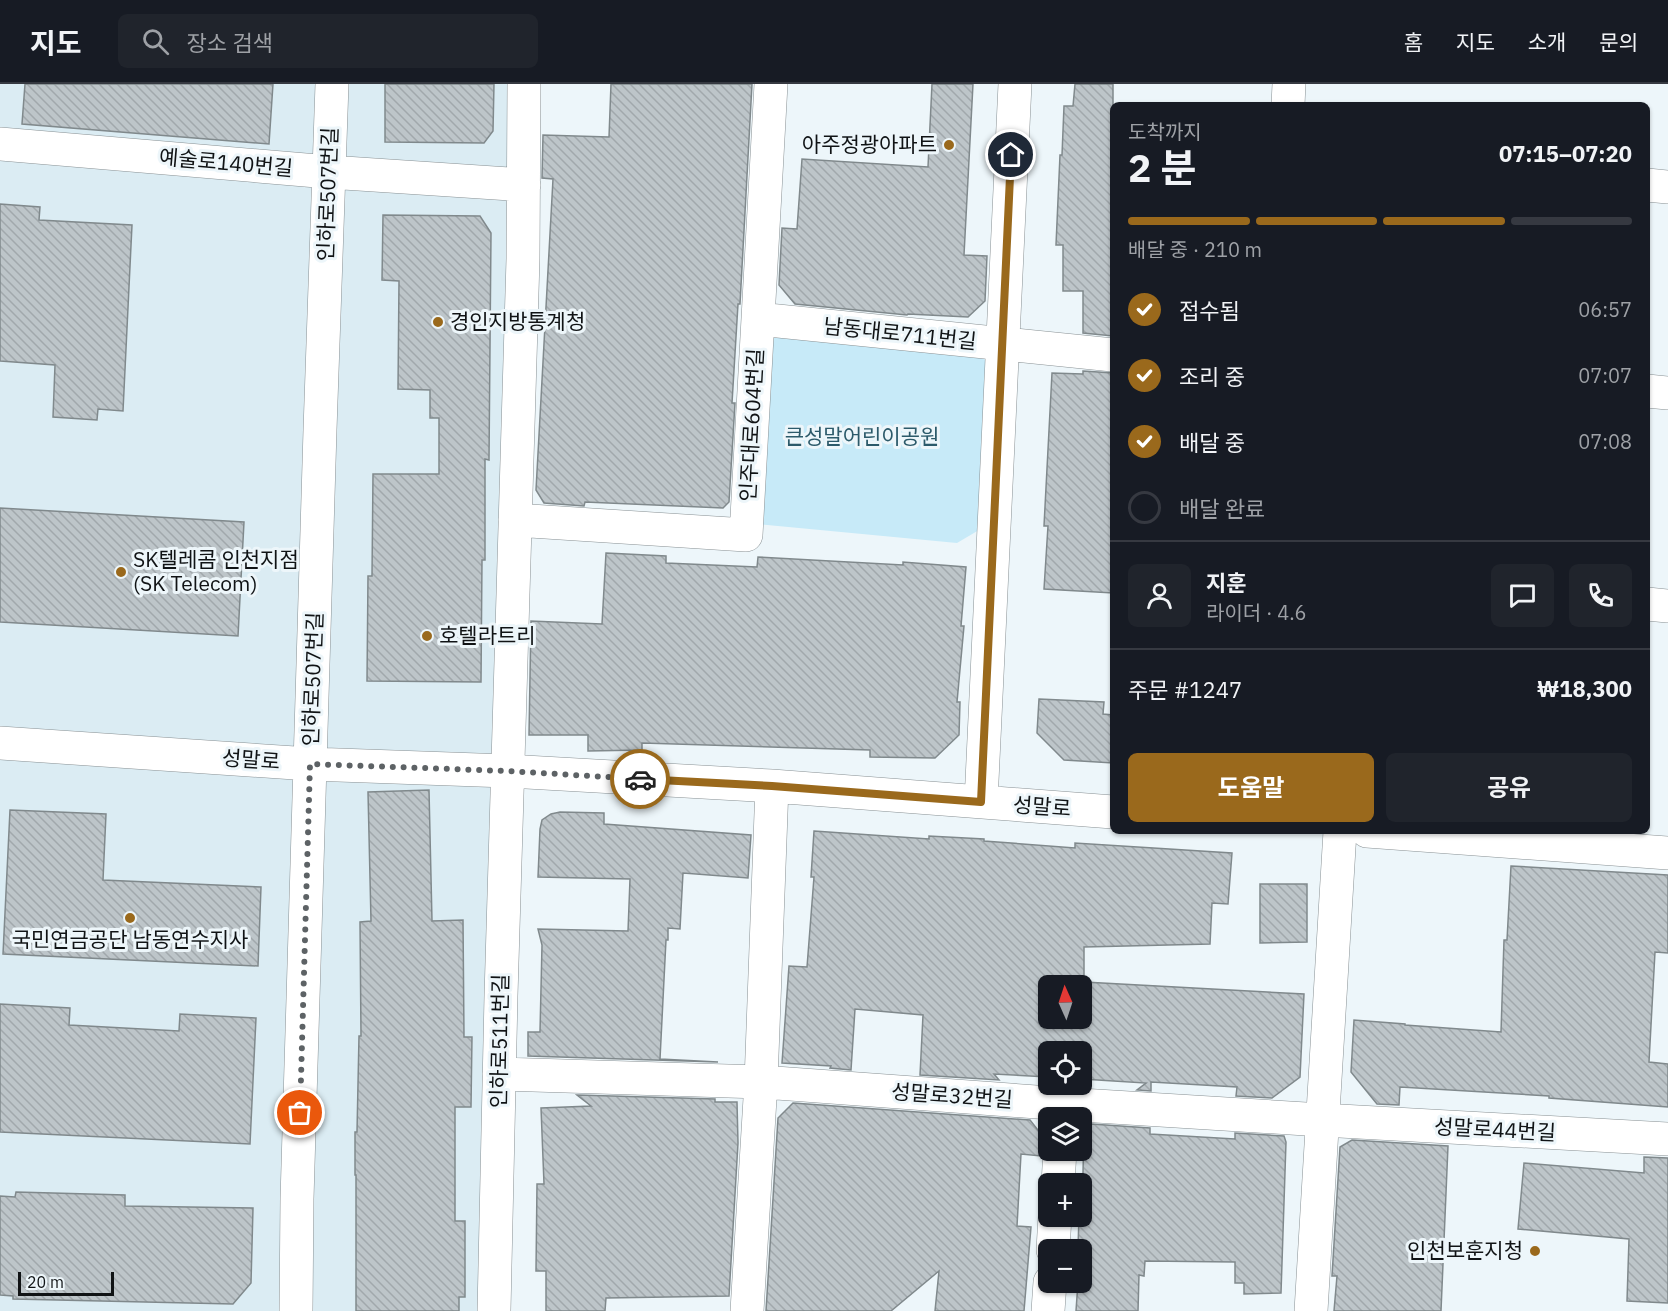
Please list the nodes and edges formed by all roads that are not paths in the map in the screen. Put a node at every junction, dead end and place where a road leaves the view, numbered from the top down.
1 (332, 84) edge
2 (524, 84) edge
3 (771, 84) edge
4 (1015, 84) edge
5 (1289, 84) edge
6 (1288, 102) edge
7 (0, 144) edge
8 (329, 172) junction
9 (524, 184) junction
10 (1650, 185) edge
11 (1668, 187) edge
12 (758, 319) junction
13 (1002, 344) junction
14 (1110, 355) edge
15 (1650, 391) edge
16 (1668, 393) edge
17 (515, 520) junction
18 (1650, 604) edge
19 (1668, 606) edge
20 (0, 743) edge
21 (310, 764) junction
22 (507, 771) junction
23 (772, 786) junction
24 (981, 802) junction
25 (1110, 812) edge
26 (1340, 834) edge
27 (1405, 834) edge
28 (1668, 854) edge
29 (499, 1074) junction
30 (761, 1082) junction
31 (1038, 1109) edge
32 (1092, 1112) edge
33 (1322, 1120) junction
34 (1668, 1139) edge
35 (1049, 1293) edge
36 (296, 1311) edge
37 (495, 1311) edge
38 (747, 1311) edge
39 (1048, 1311) edge
40 (1311, 1311) edge

1 - 8 street, 인하로507번길
2 - 9 street
3 - 12 street, 인주대로604번길
4 - 13 street
5 - 6 street
7 - 8 street, 예술로140번길
8 - 9 street, 예술로140번길
8 - 21 street, 인하로507번길
9 - 17 street
10 - 11 street
12 - 13 street, 남동대로711번길
12 - 17 street, 인주대로604번길
13 - 14 street, 남동대로711번길
13 - 24 street
15 - 16 street
17 - 22 street
18 - 19 street
20 - 21 street, 성말로
21 - 22 street, 성말로
21 - 36 street, 인하로507번길
22 - 23 street, 성말로
22 - 29 street, 인하로511번길
23 - 24 street, 성말로
23 - 30 street
24 - 25 street, 성말로
26 - 33 street
27 - 28 street
29 - 30 street, 성말로32번길
29 - 37 street, 인하로511번길
30 - 31 street, 성말로32번길
30 - 38 street
32 - 33 street, 성말로32번길
33 - 34 street, 성말로44번길
33 - 40 street
35 - 39 street

